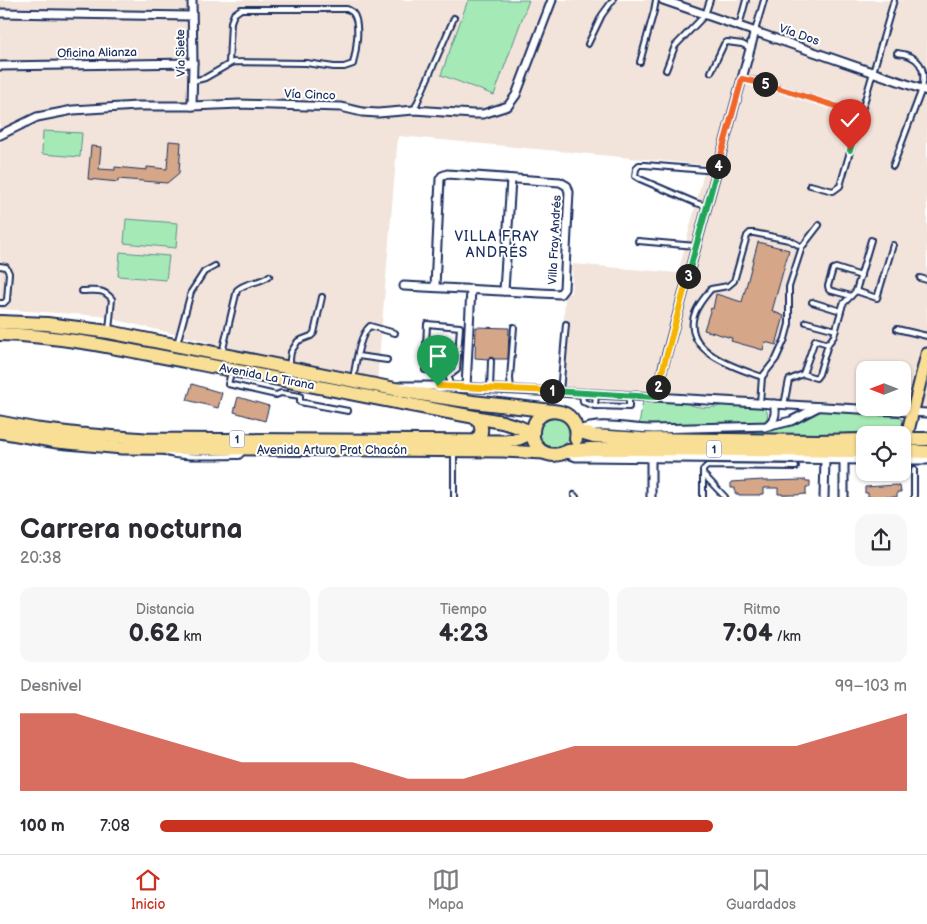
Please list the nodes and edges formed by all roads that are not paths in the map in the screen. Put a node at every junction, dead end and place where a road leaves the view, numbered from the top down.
1 (192, 0) edge
2 (552, 0) edge
3 (613, 0) edge
4 (656, 0) edge
5 (663, 0) edge
6 (710, 0) edge
7 (746, 0) edge
8 (764, 0) edge
9 (894, 0) edge
10 (0, 13) edge
11 (706, 14) junction
12 (191, 16) junction
13 (454, 18) dead end
14 (739, 26) junction
15 (755, 31) junction
16 (588, 44) dead end
17 (750, 48) junction
18 (897, 53) dead end
19 (640, 62) dead end
20 (193, 63) junction
21 (229, 64) junction
22 (0, 66) edge
23 (666, 70) dead end
24 (711, 72) dead end
25 (873, 72) junction
26 (742, 79) junction
27 (192, 81) junction
28 (924, 90) edge
29 (192, 106) junction
30 (414, 110) junction
31 (861, 114) junction
32 (0, 135) edge
33 (892, 166) dead end
34 (717, 172) junction
35 (511, 179) junction
36 (810, 185) dead end
37 (707, 206) junction
38 (819, 225) dead end
39 (871, 240) dead end
40 (638, 241) dead end
41 (892, 245) dead end
42 (696, 246) junction
43 (802, 247) junction
44 (0, 266) edge
45 (215, 266) dead end
46 (269, 276) dead end
47 (860, 276) junction
48 (920, 278) dead end
49 (927, 280) edge
50 (404, 286) dead end
51 (435, 288) junction
52 (471, 289) junction
53 (82, 291) dead end
54 (504, 291) junction
55 (856, 291) junction
56 (851, 296) junction
57 (322, 298) dead end
58 (812, 302) dead end
59 (0, 303) edge
60 (842, 311) junction
61 (0, 322) edge
62 (806, 322) dead end
63 (566, 324) dead end
64 (514, 327) dead end
65 (897, 329) dead end
66 (836, 330) junction
67 (109, 332) junction
68 (396, 333) dead end
69 (0, 334) edge
70 (927, 336) edge
71 (828, 344) junction
72 (176, 346) junction
73 (927, 354) edge
74 (222, 355) junction
75 (358, 356) junction
76 (387, 360) dead end
77 (491, 361) dead end
78 (289, 368) junction
79 (231, 370) junction
80 (803, 374) junction
81 (762, 377) junction
82 (353, 381) junction
83 (376, 385) junction
84 (438, 386) junction
85 (449, 386) junction
86 (466, 387) junction
87 (490, 389) junction
88 (511, 390) junction
89 (560, 392) junction
90 (582, 393) junction
91 (596, 394) junction
92 (613, 394) junction
93 (629, 395) junction
94 (655, 397) junction
95 (760, 403) junction
96 (774, 404) junction
97 (784, 405) junction
98 (595, 406) junction
99 (612, 407) junction
100 (818, 407) junction
101 (348, 411) dead end
102 (553, 411) junction
103 (912, 412) junction
104 (927, 413) edge
105 (476, 418) junction
106 (0, 422) edge
107 (909, 426) edge
108 (764, 427) junction
109 (577, 431) junction
110 (0, 432) edge
111 (533, 433) junction
112 (927, 439) edge
113 (856, 440) edge
114 (476, 441) junction
115 (911, 447) edge
116 (454, 451) junction
117 (856, 451) edge
118 (911, 451) edge
119 (567, 452) junction
120 (927, 452) edge
121 (544, 453) junction
122 (911, 453) edge
123 (651, 458) junction
124 (824, 459) junction
125 (844, 460) junction
126 (856, 460) edge
127 (927, 460) edge
128 (796, 467) dead end
129 (914, 469) dead end
130 (703, 474) junction
131 (454, 496) edge
132 (650, 496) edge
133 (703, 496) edge
134 (725, 496) edge
135 (824, 496) edge
136 (844, 496) edge
137 (914, 496) edge

1 - 12 street, Vía Siete
2 - 30 street, Vía Cinco
3 - 16 lane
4 - 19 lane
5 - 11 street, Vía Dos
6 - 11 lane
7 - 14 lane
8 - 15 lane
9 - 25 lane
10 - 12 street
11 - 14 street, Vía Dos
11 - 23 lane
12 - 20 street, Vía Siete
13 - 30 lane
14 - 15 street, Vía Dos
15 - 17 street
15 - 25 street, Vía Dos
17 - 24 lane
17 - 26 street
18 - 28 lane
20 - 22 street, Oficina Alianza
20 - 27 street, Vía Siete
21 - 21 lane
21 - 27 lane
25 - 28 street, Vía Dos
25 - 31 lane
26 - 31 lane
26 - 34 street
27 - 29 street, Vía Siete
28 - 33 lane
29 - 30 street, Vía Cinco
29 - 32 street, Vía Cinco
31 - 36 lane
34 - 37 street
34 - 37 lane
35 - 51 street, Villa Fray Andrés
35 - 54 street
35 - 54 street, Villa Fray Andrés
37 - 42 street
38 - 43 lane
39 - 47 lane
40 - 42 lane
41 - 55 lane
42 - 94 street
43 - 81 lane
43 - 81 lane
44 - 59 lane
45 - 72 lane
46 - 74 lane
47 - 55 lane
47 - 56 lane
48 - 49 lane
50 - 51 street, Villa Fray Andrés
51 - 52 street, Villa Fray Andrés
52 - 54 street, Villa Fray Andrés
52 - 86 street
53 - 67 lane
55 - 56 lane
56 - 60 lane
57 - 78 lane
58 - 60 lane
60 - 66 lane
61 - 67 highway, Avenida La Tirana
62 - 66 lane
63 - 89 lane
64 - 88 lane
65 - 70 lane
66 - 71 lane
67 - 72 highway, Avenida La Tirana
68 - 75 lane
69 - 79 highway, Avenida La Tirana
71 - 80 lane
71 - 80 lane
72 - 74 highway, Avenida La Tirana
73 - 103 main road
74 - 78 highway, Avenida La Tirana
75 - 76 lane
75 - 82 lane
77 - 87 lane
78 - 82 highway, Avenida La Tirana
79 - 101 lane
79 - 105 highway, Avenida La Tirana
80 - 97 lane
81 - 95 lane
82 - 83 highway, Avenida La Tirana
83 - 84 street, Avenida La Tirana
83 - 102 highway, Avenida La Tirana
84 - 85 street, Avenida La Tirana
84 - 85 lane
85 - 86 street, Avenida La Tirana
86 - 87 street, Avenida La Tirana
87 - 88 street, Avenida La Tirana
88 - 89 street, Avenida La Tirana
89 - 90 street, Avenida La Tirana
90 - 91 street, Avenida La Tirana
90 - 98 lane
91 - 92 street, Avenida La Tirana
91 - 98 lane
92 - 93 street, Avenida La Tirana
92 - 99 lane
93 - 94 street, Avenida La Tirana
93 - 99 lane
94 - 95 street
95 - 96 street
96 - 97 street
96 - 108 street
97 - 100 street
98 - 99 lane
100 - 103 street
100 - 108 street
102 - 109 highway
102 - 111 highway
103 - 104 street
103 - 107 main road
105 - 111 highway, Avenida La Tirana
105 - 114 highway
106 - 114 main road, Avenida Arturo Prat Chacón / 1
108 - 109 street
109 - 113 highway, 1
109 - 119 highway
110 - 116 main road, Avenida Arturo Prat Chacón / 1
111 - 114 main road, Avenida Arturo Prat Chacón / 1
111 - 121 highway
112 - 115 highway
116 - 121 main road, Avenida Arturo Prat Chacón / 1
116 - 131 lane
117 - 119 highway, Avenida Arturo Prat Chacón / 1
118 - 120 highway
119 - 121 highway, Avenida Arturo Prat Chacón / 1
119 - 123 street, Avenida Arturo Prat Chacón
122 - 127 street
123 - 124 street, Avenida Arturo Prat Chacón
123 - 132 street
124 - 125 street, Avenida Arturo Prat Chacón
124 - 135 street
125 - 126 street, Avenida Arturo Prat Chacón
125 - 136 street
128 - 130 lane
129 - 137 lane
130 - 133 lane
130 - 134 lane

